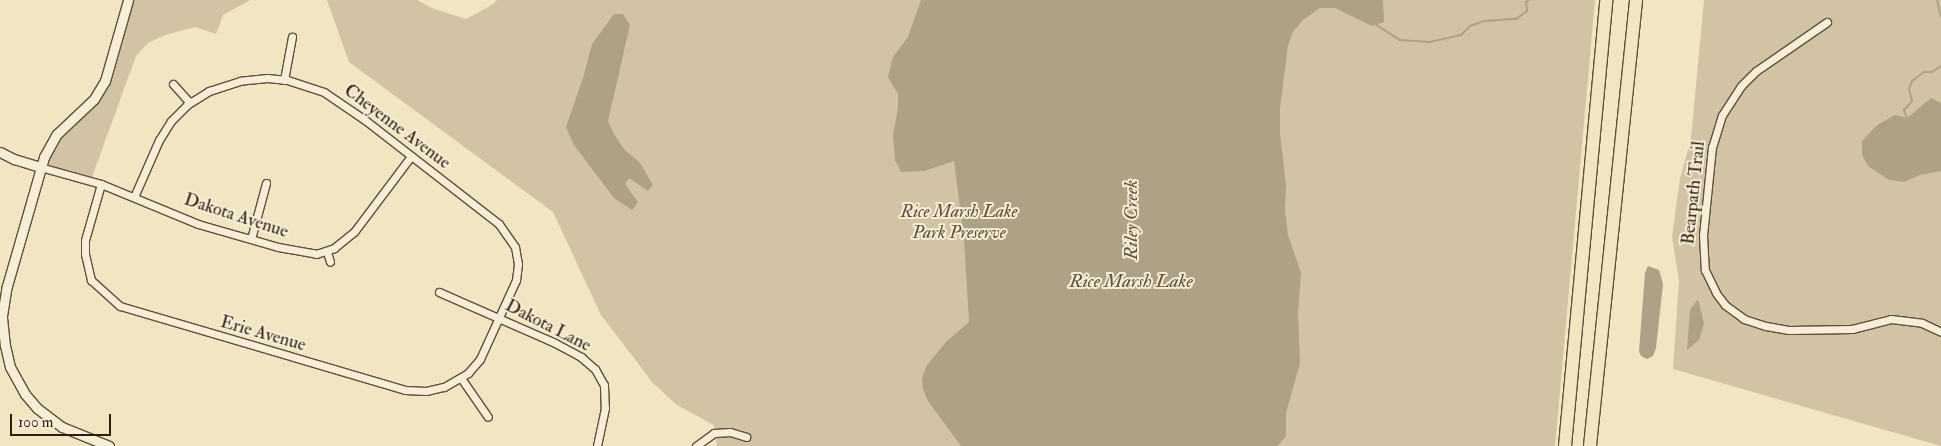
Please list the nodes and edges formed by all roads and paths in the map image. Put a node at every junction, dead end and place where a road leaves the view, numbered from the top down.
1 (128, 0) edge
2 (1606, 0) edge
3 (1636, 0) edge
4 (1827, 22) dead end
5 (292, 37) dead end
6 (284, 80) junction
7 (174, 84) dead end
8 (190, 103) junction
9 (0, 152) edge
10 (411, 156) junction
11 (14, 159) junction
12 (0, 161) edge
13 (40, 167) junction
14 (266, 183) dead end
15 (101, 184) junction
16 (134, 196) junction
17 (250, 239) junction
18 (327, 252) junction
19 (330, 262) dead end
20 (439, 292) dead end
21 (500, 318) junction
22 (1941, 332) edge
23 (461, 378) junction
24 (488, 417) dead end
25 (746, 437) dead end
26 (109, 446) edge
27 (598, 446) edge
28 (696, 446) edge
29 (1565, 446) edge
30 (1590, 446) edge

1 - 13 street
2 - 29 highway
3 - 30 highway
4 - 22 street, Bearpath Trail
5 - 6 street
6 - 8 street, Cheyenne Avenue
6 - 10 street, Cheyenne Avenue
7 - 8 street
8 - 16 street, Cheyenne Avenue
9 - 11 street, Dakota Avenue
10 - 18 street, Dakota Avenue
10 - 21 street, Cheyenne Avenue
11 - 12 street, Dakota Avenue
11 - 13 street, Dakota Avenue
13 - 15 street, Dakota Avenue
13 - 26 street
14 - 17 street
15 - 16 street, Dakota Avenue
15 - 23 street, Erie Avenue
16 - 17 street, Dakota Avenue
17 - 18 street, Dakota Avenue
18 - 19 street
20 - 21 street, Dakota Lane
21 - 23 street, Erie Avenue
21 - 27 street, Dakota Lane
23 - 24 street
25 - 28 street

